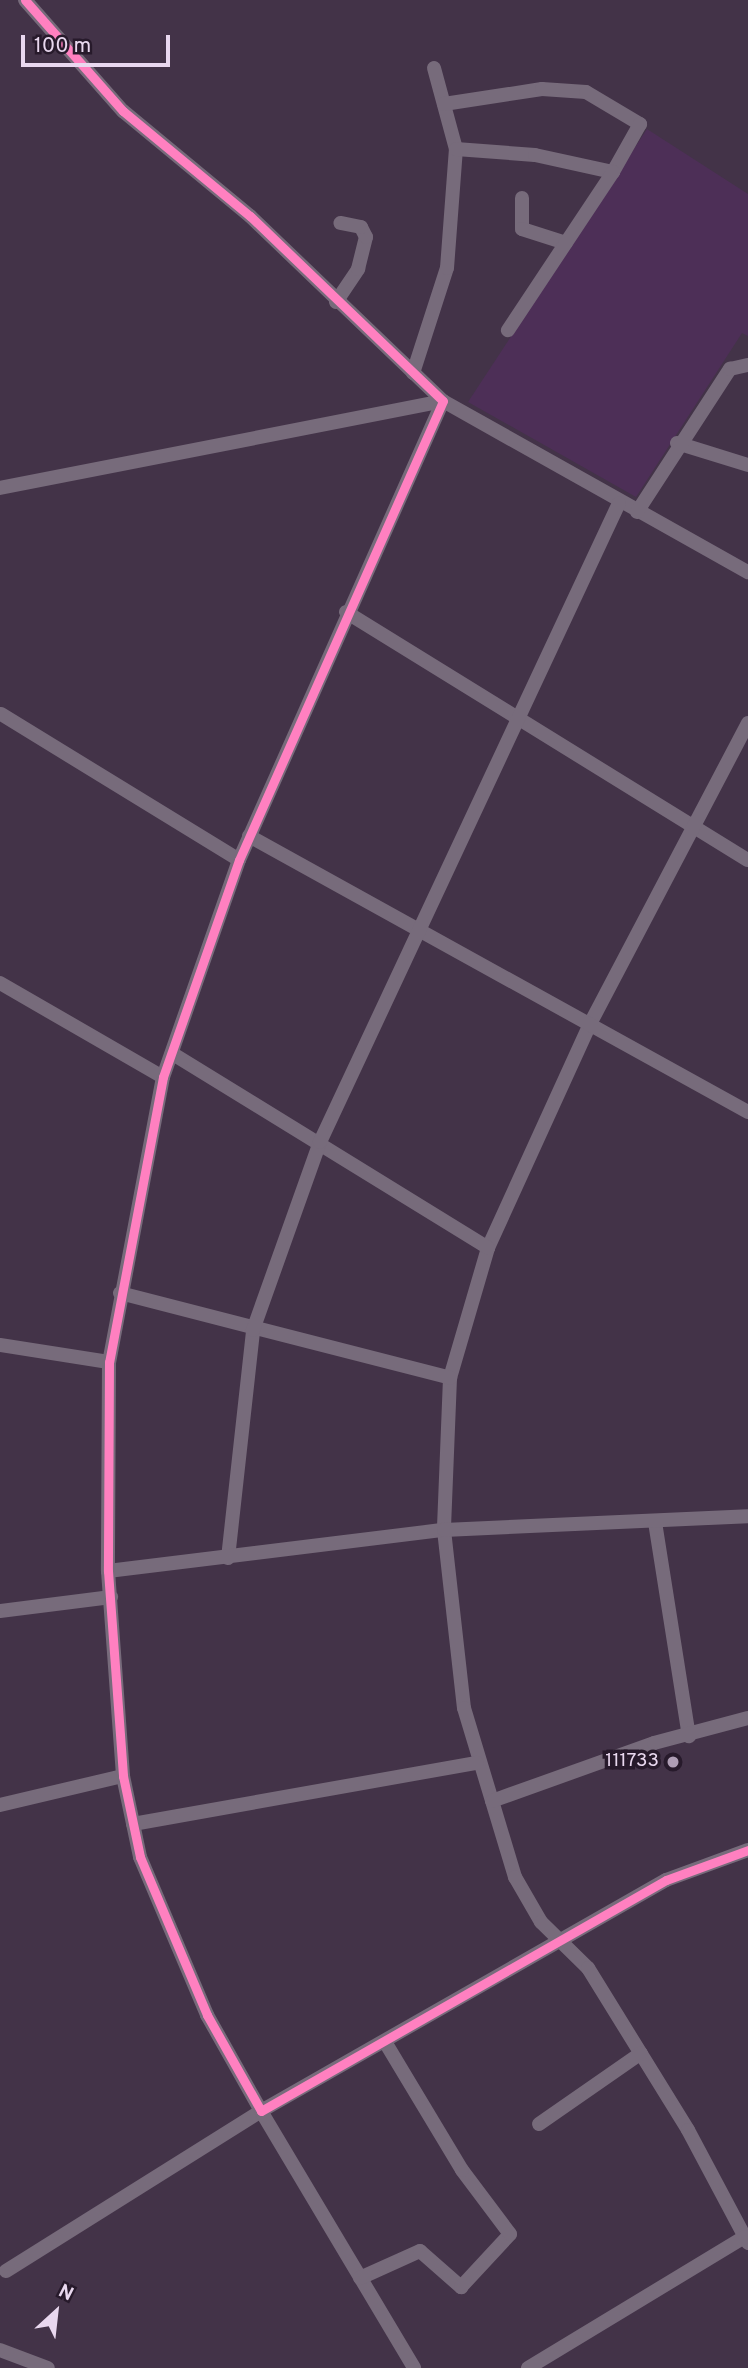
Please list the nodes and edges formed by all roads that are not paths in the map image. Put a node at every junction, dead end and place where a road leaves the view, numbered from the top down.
1 (25, 0) edge
2 (434, 68) dead end
3 (444, 104) junction
4 (456, 149) junction
5 (613, 172) junction
6 (522, 198) dead end
7 (340, 223) dead end
8 (566, 243) junction
9 (336, 302) junction
10 (508, 330) dead end
11 (748, 365) edge
12 (413, 373) junction
13 (443, 401) junction
14 (677, 443) junction
15 (748, 465) edge
16 (0, 488) edge
17 (619, 503) junction
18 (637, 512) junction
19 (748, 572) edge
20 (346, 612) junction
21 (0, 712) edge
22 (519, 716) junction
23 (748, 723) edge
24 (691, 825) junction
25 (249, 836) junction
26 (239, 860) junction
27 (748, 860) edge
28 (417, 929) junction
29 (0, 983) edge
30 (590, 1024) junction
31 (173, 1054) junction
32 (163, 1077) junction
33 (748, 1112) edge
34 (320, 1142) junction
35 (488, 1248) junction
36 (120, 1293) junction
37 (253, 1330) junction
38 (0, 1345) edge
39 (109, 1363) junction
40 (450, 1378) junction
41 (748, 1516) edge
42 (655, 1522) junction
43 (444, 1530) junction
44 (228, 1558) junction
45 (108, 1571) junction
46 (111, 1597) junction
47 (0, 1611) edge
48 (748, 1718) edge
49 (689, 1736) junction
50 (477, 1763) junction
51 (123, 1776) junction
52 (492, 1801) junction
53 (0, 1805) edge
54 (133, 1824) junction
55 (748, 1850) edge
56 (562, 1943) junction
57 (387, 2045) junction
58 (641, 2053) junction
59 (261, 2111) junction
60 (539, 2124) dead end
61 (746, 2240) edge
62 (6, 2271) dead end
63 (360, 2278) junction
64 (0, 2350) edge
65 (42, 2367) edge
66 (414, 2368) edge
67 (528, 2368) edge

1 - 9 street
2 - 3 street
3 - 4 street
3 - 5 street
4 - 5 street
4 - 12 street
5 - 8 street
6 - 8 street
7 - 9 street
8 - 10 street
9 - 12 street
11 - 14 street
12 - 13 street
13 - 16 street
13 - 17 street
13 - 20 street
14 - 15 street
14 - 18 street
17 - 18 street
17 - 22 street
18 - 19 street
20 - 22 street
20 - 25 street
21 - 26 street
22 - 24 street
22 - 28 street
23 - 24 street
24 - 27 street
24 - 30 street
25 - 26 street
25 - 28 street
26 - 31 street
28 - 30 street
28 - 34 street
29 - 32 street
30 - 33 street
30 - 35 street
31 - 32 street
31 - 34 street
32 - 36 street
34 - 35 street
34 - 37 street
35 - 40 street
36 - 37 street
36 - 39 street
37 - 40 street
37 - 44 street
38 - 39 street
39 - 45 street
40 - 43 street
41 - 42 street
42 - 43 street
42 - 49 street
43 - 44 street
43 - 50 street
44 - 45 street
45 - 46 street
46 - 47 street
46 - 51 street
48 - 49 street
49 - 52 street
50 - 52 street
50 - 54 street
51 - 53 street
51 - 54 street
52 - 56 street
54 - 59 street
55 - 56 street
56 - 57 street
56 - 58 street
57 - 59 street
57 - 63 street
58 - 60 street
58 - 61 street
59 - 62 street
59 - 63 street
61 - 67 street
63 - 66 street
64 - 65 street

